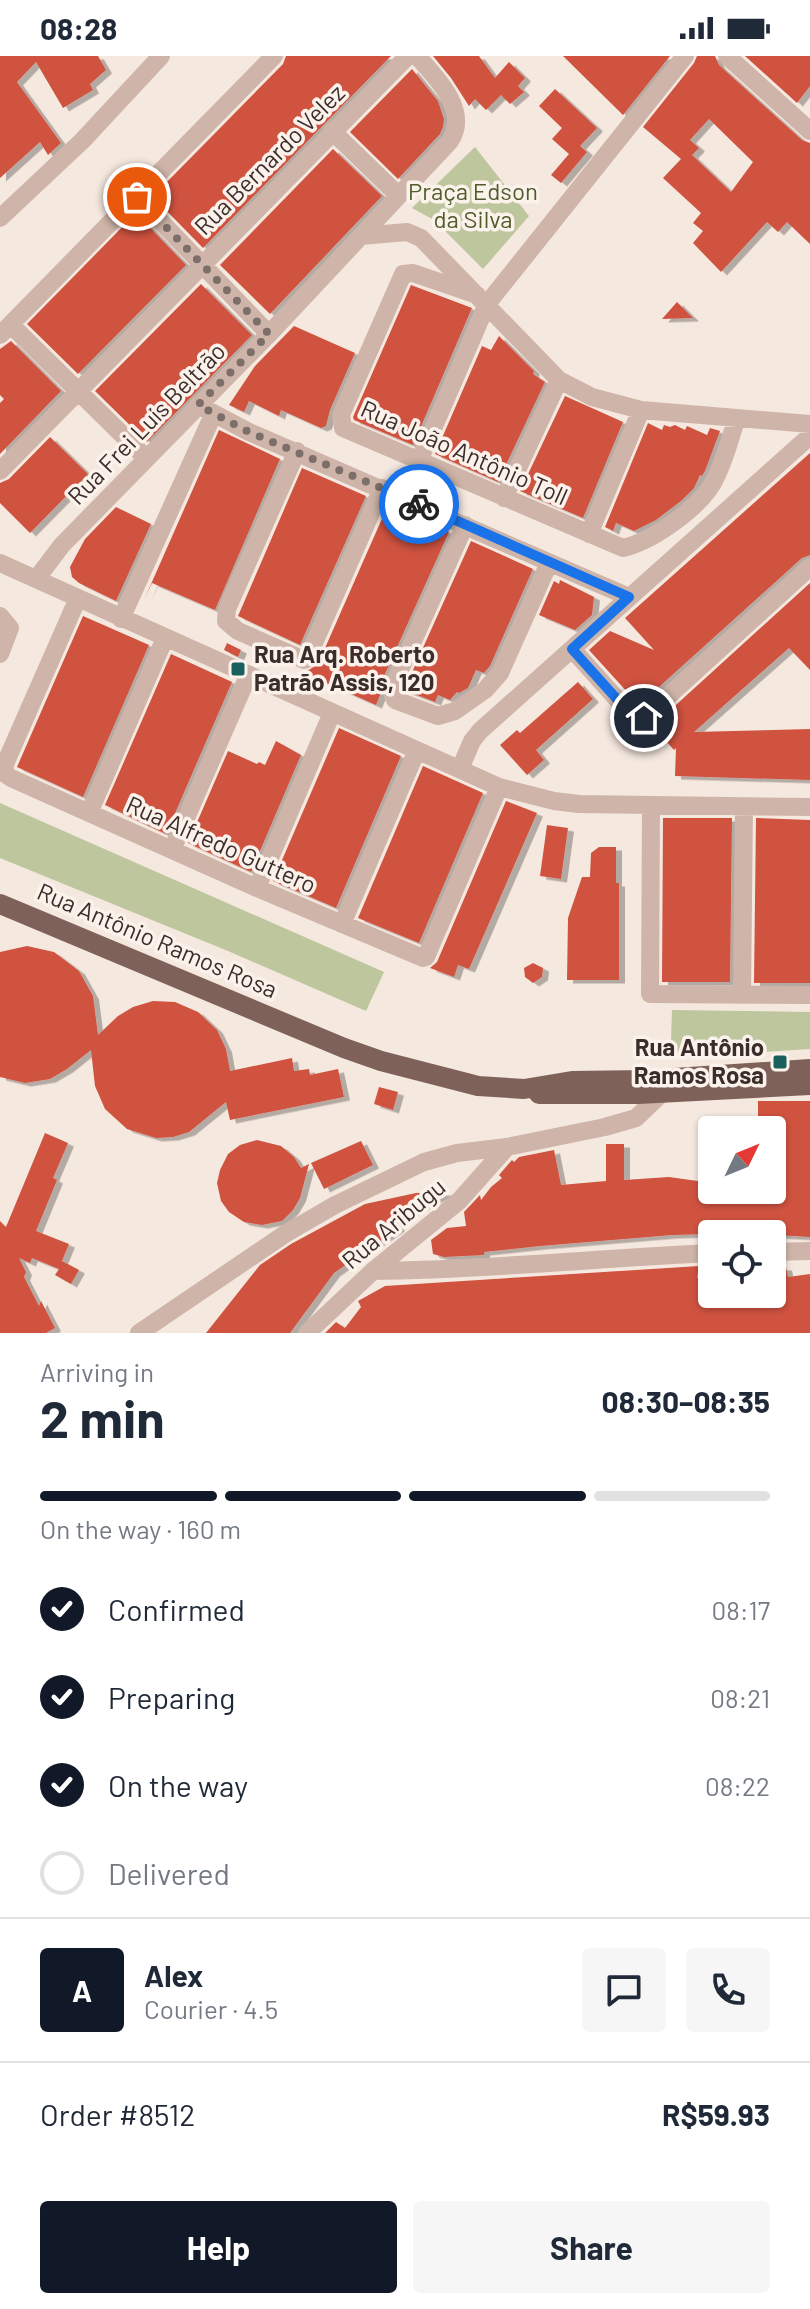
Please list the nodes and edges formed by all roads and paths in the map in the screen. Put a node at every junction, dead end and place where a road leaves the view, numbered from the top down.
1 (161, 56) edge
2 (274, 56) edge
3 (408, 56) edge
4 (417, 56) edge
5 (685, 56) edge
6 (727, 56) edge
7 (332, 131) junction
8 (810, 131) edge
9 (397, 194) junction
10 (137, 197) junction
11 (0, 218) edge
12 (361, 236) junction
13 (202, 264) junction
14 (482, 300) junction
15 (5, 330) edge
16 (269, 334) junction
17 (559, 380) junction
18 (77, 391) junction
19 (206, 410) junction
20 (641, 410) junction
21 (737, 418) junction
22 (810, 424) edge
23 (810, 436) edge
24 (297, 451) junction
25 (146, 458) junction
26 (419, 461) junction
27 (0, 471) edge
28 (382, 488) junction
29 (504, 498) junction
30 (465, 525) junction
31 (589, 534) junction
32 (0, 563) edge
33 (549, 563) junction
34 (810, 567) edge
35 (37, 578) junction
36 (629, 597) junction
37 (78, 598) junction
38 (2, 617) edge
39 (121, 619) junction
40 (165, 638) junction
41 (572, 649) junction
42 (0, 654) edge
43 (248, 676) junction
44 (332, 713) junction
45 (417, 750) junction
46 (460, 769) junction
47 (499, 787) junction
48 (651, 805) junction
49 (744, 806) junction
50 (810, 807) edge
51 (89, 813) junction
52 (172, 850) junction
53 (257, 888) junction
54 (0, 904) edge
55 (342, 924) junction
56 (742, 995) junction
57 (810, 995) edge
58 (810, 1069) edge
59 (810, 1085) edge
60 (661, 1086) junction
61 (507, 1147) junction
62 (810, 1251) edge
63 (786, 1252) edge
64 (698, 1254) edge
65 (373, 1271) junction
66 (139, 1333) edge
67 (307, 1333) edge

1 - 11 street
2 - 10 street
3 - 7 street, Rua Bernardo Velez
4 - 9 street, Rua Frei Luís Beltrão
5 - 14 street
6 - 8 street
7 - 9 street
7 - 13 street, Rua Bernardo Velez
9 - 12 street, Rua Frei Luís Beltrão
10 - 13 street
10 - 15 street
12 - 14 street
12 - 16 street, Rua Frei Luís Beltrão
13 - 16 street
13 - 18 street, Rua Bernardo Velez
14 - 17 street
14 - 26 street
14 - 26 street, Rua João Antônio Toll
15 - 18 street
16 - 19 street, Rua Frei Luís Beltrão
17 - 20 street
17 - 29 street
18 - 25 street
18 - 27 street, Rua Bernardo Velez
19 - 24 street
19 - 25 street, Rua Frei Luís Beltrão
19 - 39 street
20 - 21 street
20 - 31 street
21 - 22 street
21 - 31 street, Rua João Antônio Toll
23 - 36 street
24 - 28 street
24 - 28 street
25 - 35 street, Rua Frei Luís Beltrão
26 - 29 street, Rua João Antônio Toll
28 - 30 street
29 - 31 street, Rua João Antônio Toll
30 - 33 street
30 - 33 street
32 - 35 street
33 - 36 street
34 - 41 street
35 - 37 street
36 - 41 street
37 - 39 street
37 - 51 street, Rua Alfredo Guttero
38 - 42 street
39 - 40 street
40 - 43 street
40 - 51 street
41 - 46 street
43 - 44 street
43 - 52 street
44 - 45 street
44 - 53 street
45 - 46 street
45 - 55 street
46 - 47 street
47 - 48 street
47 - 55 street, Rua Alfredo Guttero
48 - 49 street
48 - 56 street
49 - 50 street
49 - 56 street
51 - 52 street, Rua Alfredo Guttero
52 - 53 street, Rua Alfredo Guttero
53 - 55 street, Rua Alfredo Guttero
54 - 60 main road, Rua Antônio Ramos Rosa
56 - 57 street
58 - 60 main road, Rua Antônio Ramos Rosa
59 - 60 main road, Rua Antônio Ramos Rosa
60 - 61 street
61 - 65 street, Rua Aribugu
61 - 66 street
62 - 63 street
64 - 65 street
65 - 67 street, Rua Aribugu

